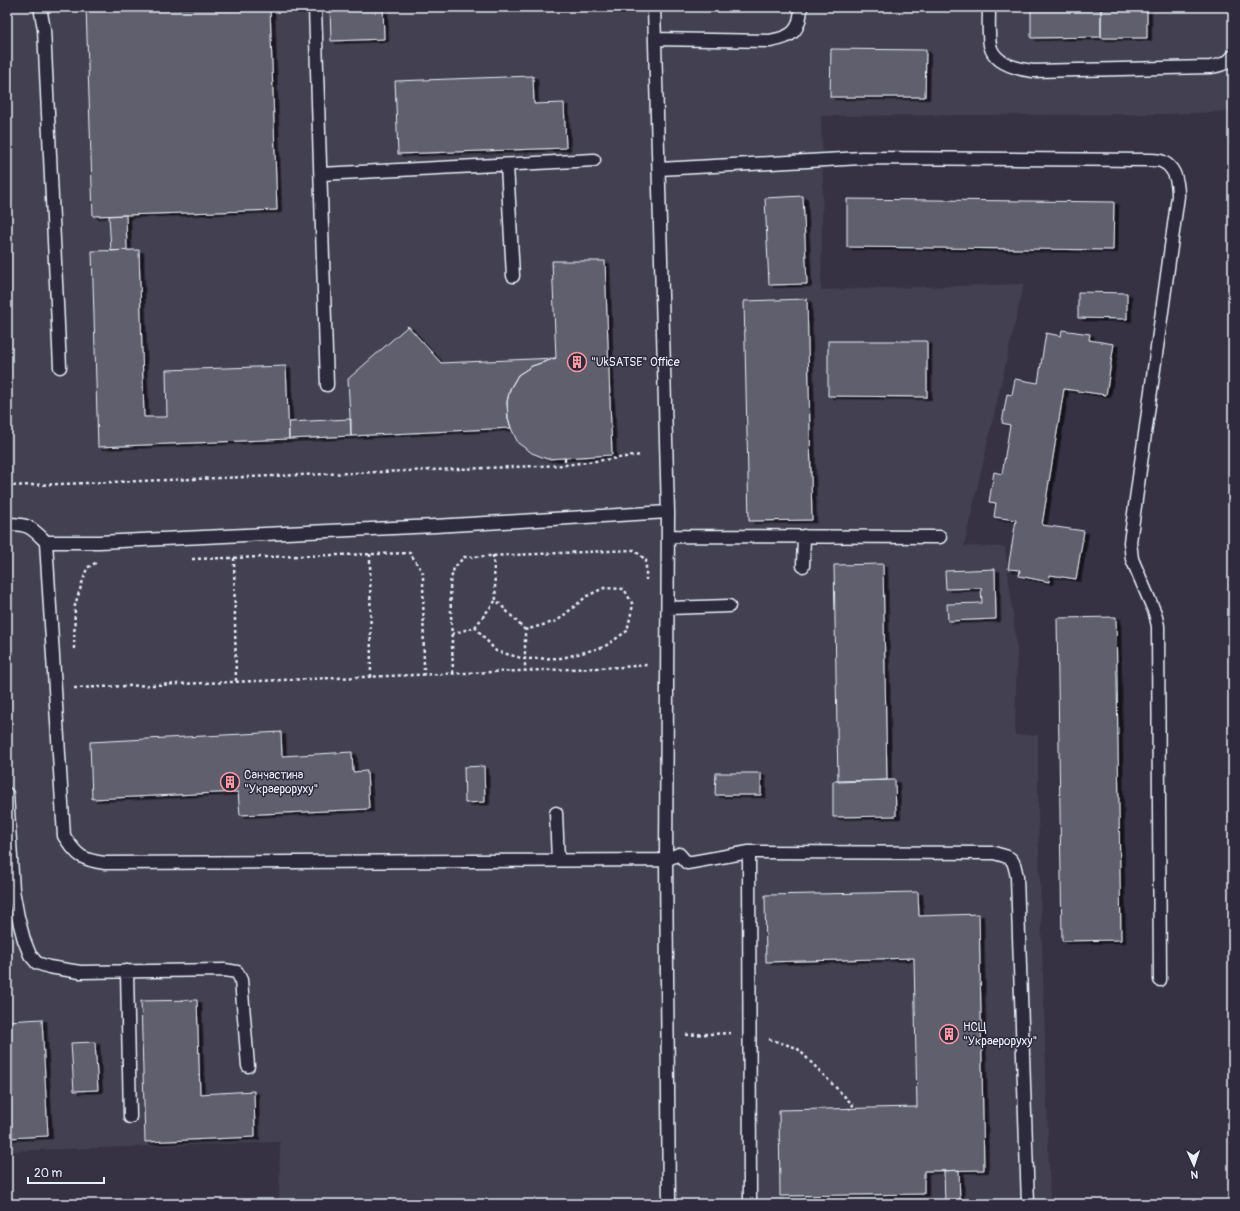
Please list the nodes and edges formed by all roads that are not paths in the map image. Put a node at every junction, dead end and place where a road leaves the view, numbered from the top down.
1 (40, 7) edge
2 (315, 7) edge
3 (654, 7) edge
4 (801, 7) edge
5 (989, 7) edge
6 (655, 39) junction
7 (1233, 56) edge
8 (594, 160) dead end
9 (507, 165) junction
10 (659, 169) junction
11 (321, 174) junction
12 (513, 276) dead end
13 (60, 367) dead end
14 (327, 385) dead end
15 (668, 512) junction
16 (7, 524) edge
17 (668, 536) junction
18 (804, 536) junction
19 (940, 537) dead end
20 (46, 542) junction
21 (803, 566) dead end
22 (729, 606) dead end
23 (668, 608) junction
24 (7, 794) edge
25 (556, 813) dead end
26 (749, 852) junction
27 (558, 860) junction
28 (666, 860) junction
29 (127, 971) junction
30 (1160, 980) dead end
31 (248, 1066) dead end
32 (130, 1117) dead end
33 (669, 1204) edge
34 (750, 1204) edge
35 (1028, 1204) edge

1 - 13 lane
2 - 11 lane
3 - 6 lane
4 - 6 lane
5 - 7 lane
6 - 10 lane
8 - 9 lane
9 - 11 lane
9 - 12 lane
10 - 15 lane
10 - 30 lane
11 - 14 lane
15 - 17 lane
15 - 20 lane
16 - 20 lane
17 - 18 lane
17 - 23 lane
18 - 19 lane
18 - 21 lane
20 - 27 lane
22 - 23 lane
23 - 28 lane
24 - 29 lane
25 - 27 lane
26 - 28 lane
26 - 34 lane
26 - 35 lane
27 - 28 lane
28 - 33 lane
29 - 31 lane
29 - 32 lane

